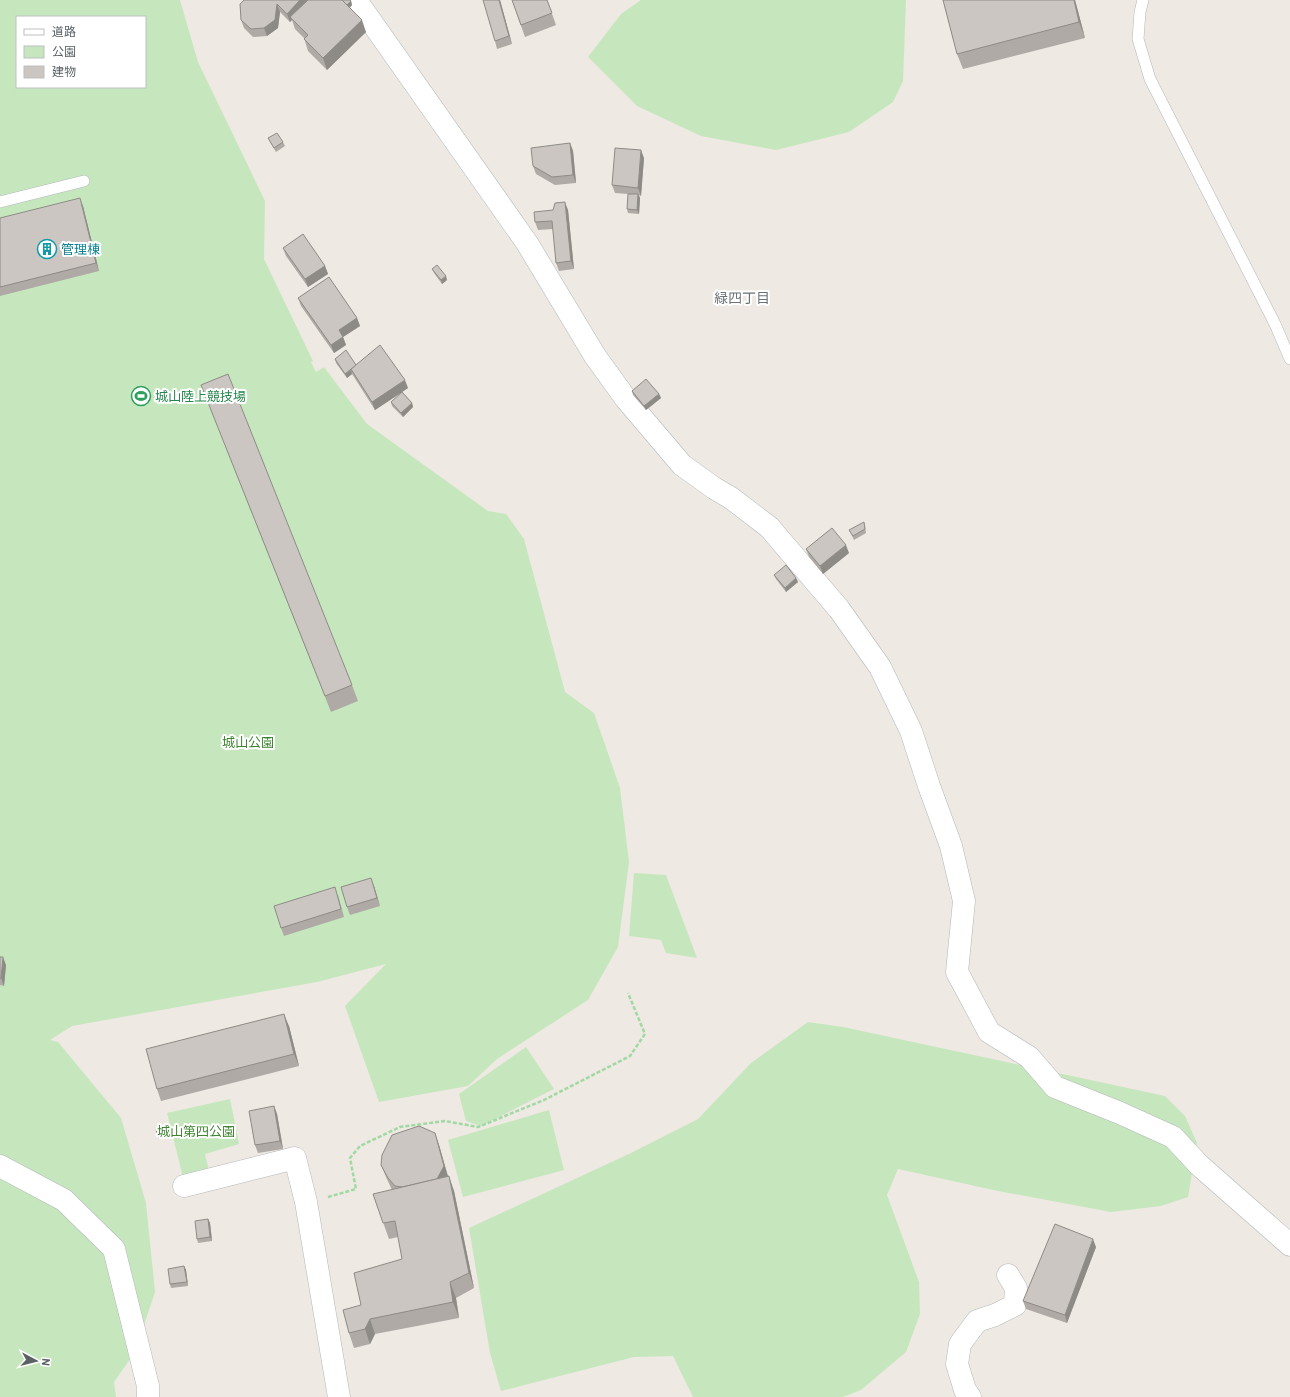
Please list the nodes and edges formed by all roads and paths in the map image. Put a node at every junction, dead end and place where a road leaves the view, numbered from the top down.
1 (356, 0) edge
2 (1143, 0) edge
3 (84, 181) dead end
4 (0, 202) edge
5 (1290, 359) edge
6 (628, 994) dead end
7 (0, 1166) edge
8 (184, 1186) dead end
9 (306, 1202) junction
10 (1290, 1245) edge
11 (1008, 1274) dead end
12 (148, 1397) edge
13 (339, 1397) edge
14 (970, 1397) edge

1 - 10 street
2 - 5 lane
3 - 4 lane
6 - 9 path
7 - 12 street
8 - 9 street
9 - 13 street
11 - 14 street

